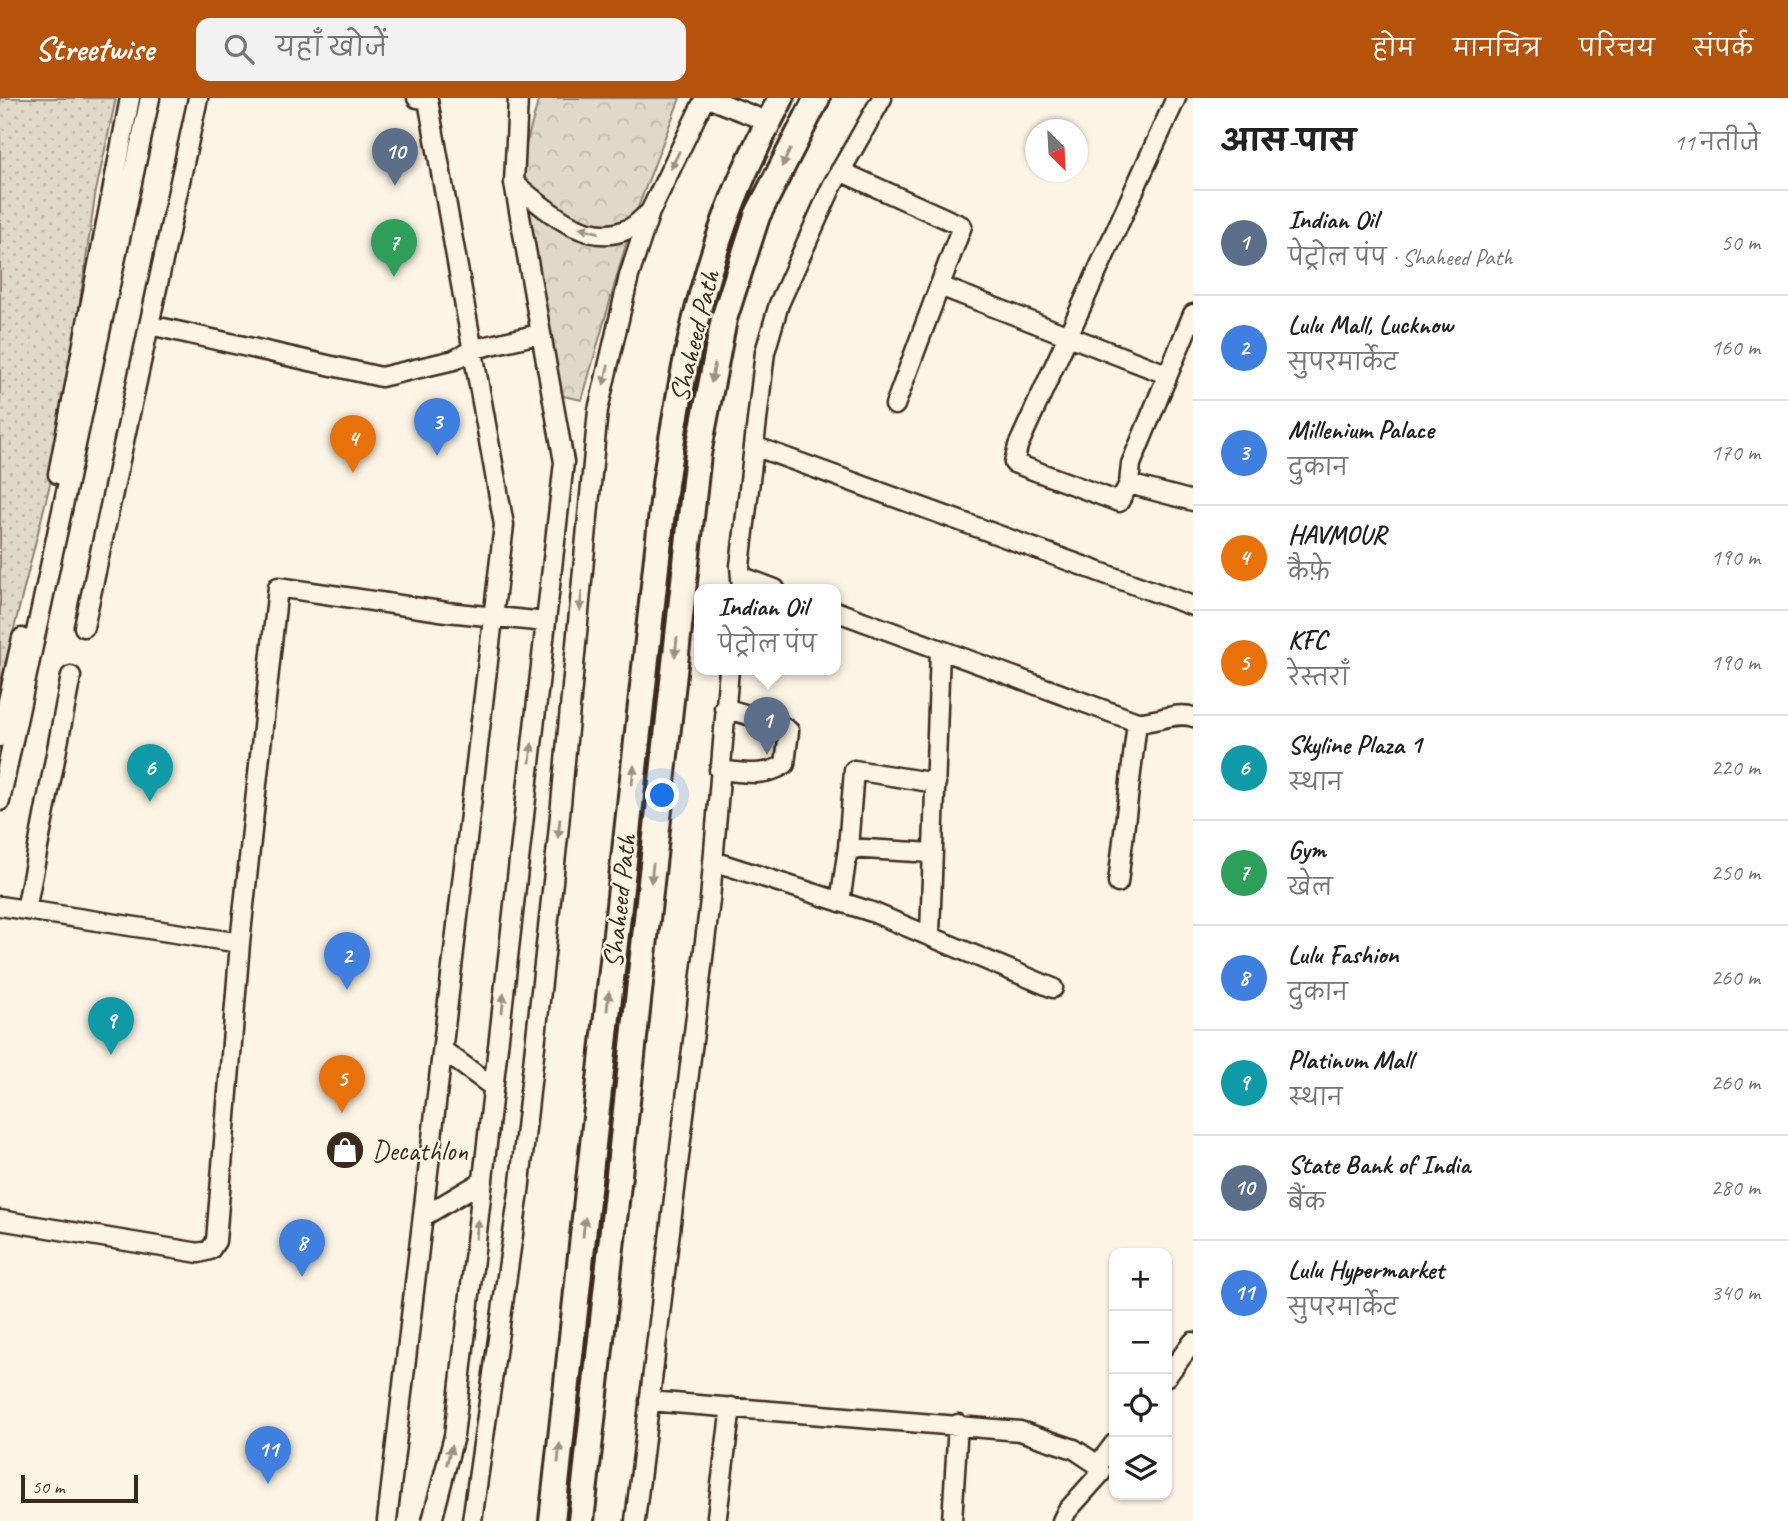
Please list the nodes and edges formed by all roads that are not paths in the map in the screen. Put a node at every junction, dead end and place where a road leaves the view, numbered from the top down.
1 (130, 98) edge
2 (150, 98) edge
3 (198, 98) edge
4 (417, 98) edge
5 (518, 98) edge
6 (706, 98) edge
7 (780, 98) edge
8 (817, 98) edge
9 (882, 98) edge
10 (1176, 98) edge
11 (769, 122) junction
12 (840, 171) junction
13 (514, 183) junction
14 (650, 212) junction
15 (940, 286) junction
16 (1193, 314) edge
17 (150, 325) junction
18 (539, 334) junction
19 (1068, 338) junction
20 (474, 349) junction
21 (1166, 374) junction
22 (895, 405) dead end
23 (754, 446) junction
24 (1129, 484) junction
25 (1193, 501) edge
26 (743, 583) edge
27 (1193, 606) edge
28 (841, 613) edge
29 (491, 616) junction
30 (546, 622) junction
31 (84, 627) dead end
32 (940, 650) junction
33 (728, 675) edge
34 (71, 676) dead end
35 (724, 708) junction
36 (1193, 717) edge
37 (1137, 722) junction
38 (0, 737) edge
39 (719, 770) junction
40 (936, 783) junction
41 (0, 801) edge
42 (848, 848) junction
43 (933, 853) junction
44 (713, 861) junction
45 (1118, 883) dead end
46 (841, 902) junction
47 (0, 906) edge
48 (26, 910) junction
49 (930, 934) junction
50 (240, 943) junction
51 (1053, 988) dead end
52 (443, 1051) junction
53 (493, 1087) junction
54 (483, 1181) junction
55 (424, 1216) junction
56 (0, 1220) edge
57 (1190, 1352) edge
58 (1169, 1374) edge
59 (649, 1401) junction
60 (731, 1407) junction
61 (958, 1424) junction
62 (1109, 1451) edge
63 (1098, 1465) junction
64 (718, 1516) dead end
65 (387, 1521) edge
66 (432, 1521) edge
67 (472, 1521) edge
68 (552, 1521) edge
69 (581, 1521) edge
70 (635, 1521) edge
71 (952, 1521) edge
72 (1062, 1521) edge

1 - 38 street
2 - 41 street
3 - 17 street
4 - 20 street
5 - 13 street
6 - 11 street
6 -> 14 street
7 - 11 highway, Shaheed Path
8 -> 69 highway, Shaheed Path
9 - 12 street
10 - 19 street
68 -> 11 highway, Shaheed Path
12 - 15 street
12 - 23 street
14 -> 13 street
13 - 18 street
14 -> 67 street
15 - 19 street
15 - 22 street
16 - 21 street
17 - 20 street
17 - 31 street
18 - 20 street
18 - 30 street
19 - 21 street
19 - 24 street
20 - 29 street
21 - 24 street
23 - 26 street
23 - 27 street
24 - 25 street
28 - 32 street
29 - 30 street
29 - 50 street
29 - 52 street
53 -> 30 street
32 - 37 street
32 - 40 street
33 - 35 street
34 - 48 street
35 - 39 street
35 - 39 street
36 - 37 street
37 - 45 street
39 - 44 street
40 - 42 street
40 - 43 street
42 - 43 street
42 - 46 street
43 - 49 street
44 - 46 street
44 - 59 street
46 - 49 street
47 - 48 street
48 - 50 street
49 - 51 street
50 - 56 street
52 - 53 street
52 - 55 street
53 - 54 street
54 - 55 street
66 -> 54 street
55 - 65 street
57 - 58 street
59 - 60 street
59 - 70 street
60 - 61 street
60 - 64 street
61 - 63 street
61 - 71 street
62 - 63 street
63 - 72 street

